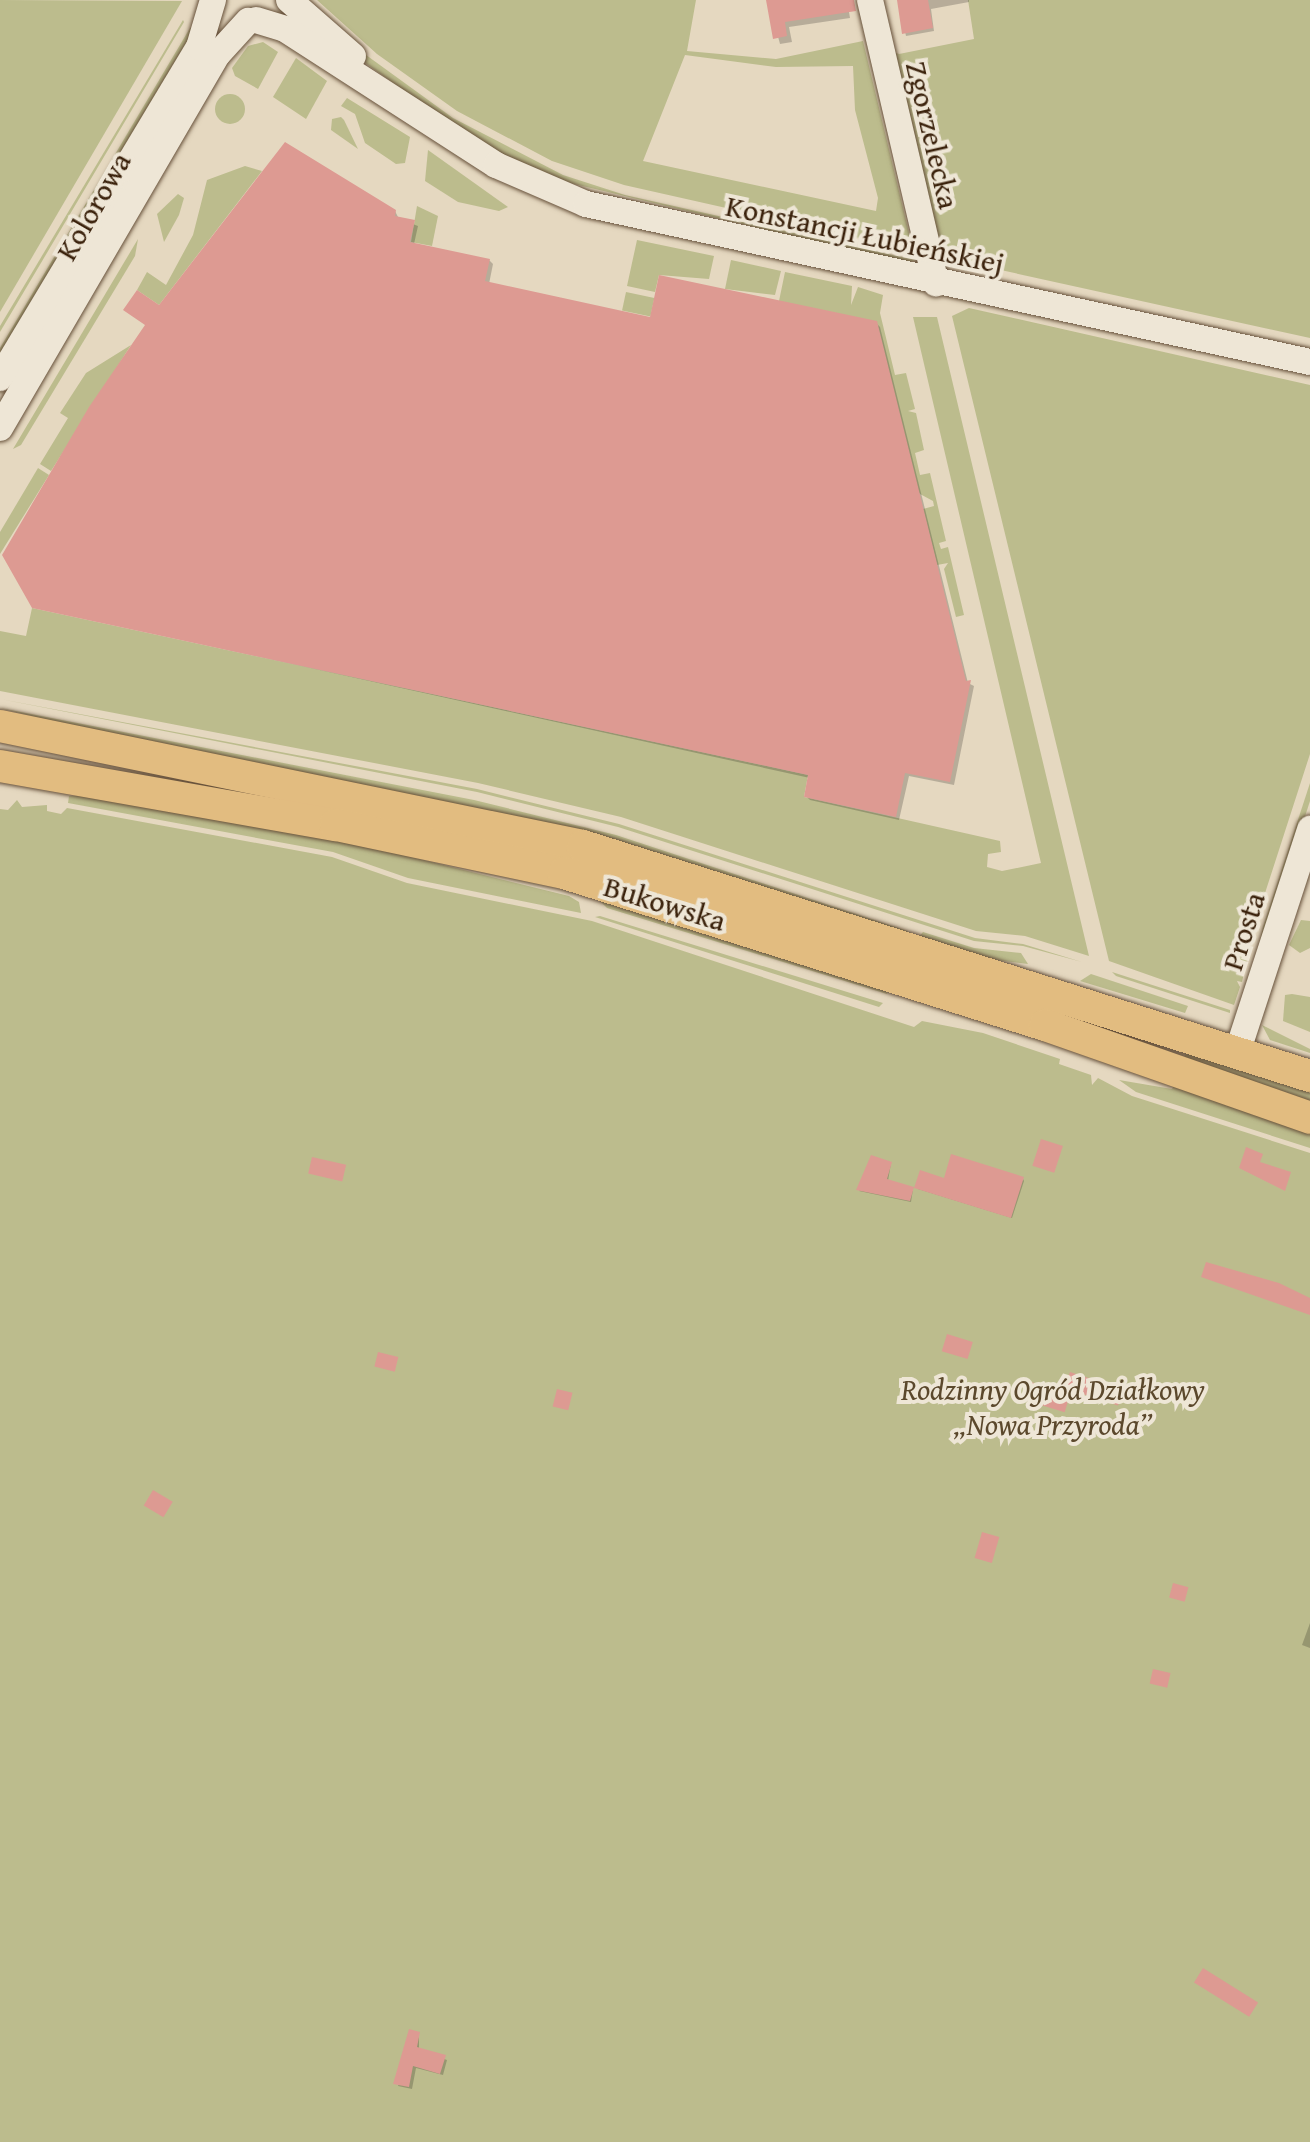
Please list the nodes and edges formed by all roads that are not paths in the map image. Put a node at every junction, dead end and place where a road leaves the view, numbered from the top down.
1 (214, 0) edge
2 (280, 0) edge
3 (289, 0) edge
4 (870, 0) edge
5 (252, 21) junction
6 (426, 118) junction
7 (936, 283) junction
8 (1310, 362) edge
9 (0, 378) edge
10 (0, 428) edge
11 (0, 726) edge
12 (0, 766) edge
13 (1310, 829) edge
14 (1237, 1053) junction
15 (1310, 1076) edge
16 (1310, 1118) edge

1 - 5 street, Konstancji Łubieńskiej
1 - 9 street, Kolorowa
2 - 5 street, Kolorowa
3 - 6 street, Konstancji Łubieńskiej
4 - 7 street, Zgorzelecka
5 - 6 street, Konstancji Łubieńskiej
5 - 10 street, Kolorowa
6 - 7 street, Konstancji Łubieńskiej
7 - 8 street, Konstancji Łubieńskiej
11 - 14 main road, Bukowska
12 - 16 main road, Bukowska
13 - 14 street, Prosta
14 - 15 main road, Bukowska

